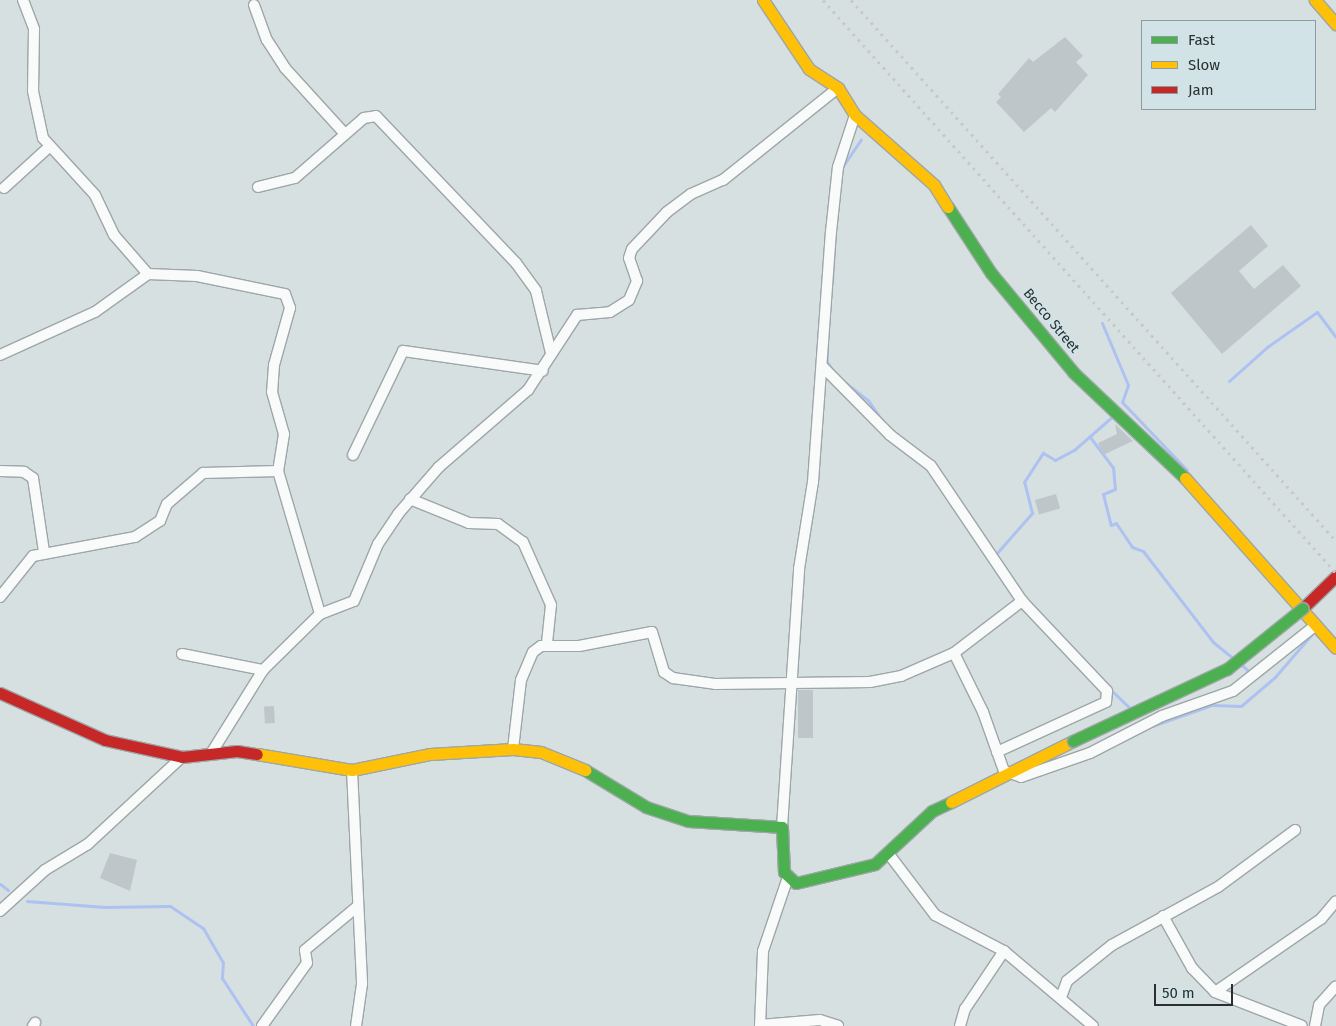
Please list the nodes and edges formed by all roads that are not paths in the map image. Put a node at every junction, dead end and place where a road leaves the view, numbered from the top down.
1 (23, 0) edge
2 (763, 0) edge
3 (1315, 0) edge
4 (254, 5) dead end
5 (1336, 24) edge
6 (838, 88) junction
7 (855, 115) junction
8 (345, 134) junction
9 (50, 146) junction
10 (258, 187) dead end
11 (4, 188) dead end
12 (148, 274) junction
13 (552, 352) junction
14 (0, 355) edge
15 (822, 366) junction
16 (542, 371) junction
17 (353, 455) dead end
18 (0, 471) edge
19 (278, 471) junction
20 (410, 499) junction
21 (44, 552) junction
22 (1336, 576) edge
23 (0, 597) edge
24 (1022, 601) junction
25 (320, 614) junction
26 (1316, 625) junction
27 (547, 644) junction
28 (1336, 648) edge
29 (954, 653) junction
30 (182, 654) dead end
31 (263, 670) junction
32 (792, 683) junction
33 (0, 694) edge
34 (513, 749) junction
35 (212, 752) junction
36 (997, 752) junction
37 (182, 757) junction
38 (352, 770) junction
39 (1004, 771) junction
40 (782, 827) junction
41 (1295, 830) dead end
42 (888, 853) junction
43 (787, 880) junction
44 (1336, 900) edge
45 (358, 906) junction
46 (0, 911) edge
47 (1163, 916) junction
48 (1004, 951) junction
49 (1336, 986) edge
50 (1215, 992) junction
51 (1061, 997) junction
52 (262, 1026) edge
53 (356, 1026) edge
54 (760, 1026) edge
55 (838, 1026) edge
56 (960, 1026) edge
57 (1093, 1026) edge
58 (1302, 1026) edge
59 (1315, 1026) edge

1 - 9 street
2 - 6 main road, Becco Street
3 - 5 main road
4 - 8 street
6 - 7 main road, Becco Street
6 - 13 street
7 - 15 street
7 - 26 main road, Becco Street
8 - 10 street
8 - 13 street
9 - 11 street
9 - 12 street
12 - 14 street
12 - 19 street
13 - 16 street
15 - 24 street
15 - 32 street
16 - 17 street
16 - 20 street
18 - 21 street
19 - 21 street
19 - 25 street
20 - 25 street
20 - 27 street
21 - 23 street
22 - 39 main road, bridge
24 - 29 street
24 - 36 street
25 - 31 street
26 - 28 main road, Becco Street
26 - 39 street
27 - 32 street
27 - 34 street
29 - 32 street
29 - 36 street
30 - 31 street
31 - 35 street
32 - 40 street
33 - 37 main road
34 - 38 main road
34 - 40 main road
35 - 37 main road
35 - 38 main road
36 - 39 street
37 - 46 street
38 - 45 street
39 - 42 main road
40 - 43 main road
41 - 47 street
42 - 43 main road
42 - 48 street
43 - 54 street
44 - 50 street
45 - 52 street
45 - 53 street
47 - 50 street
47 - 51 street
48 - 51 street
48 - 56 street
49 - 59 street
50 - 58 street
51 - 57 street
54 - 55 street

